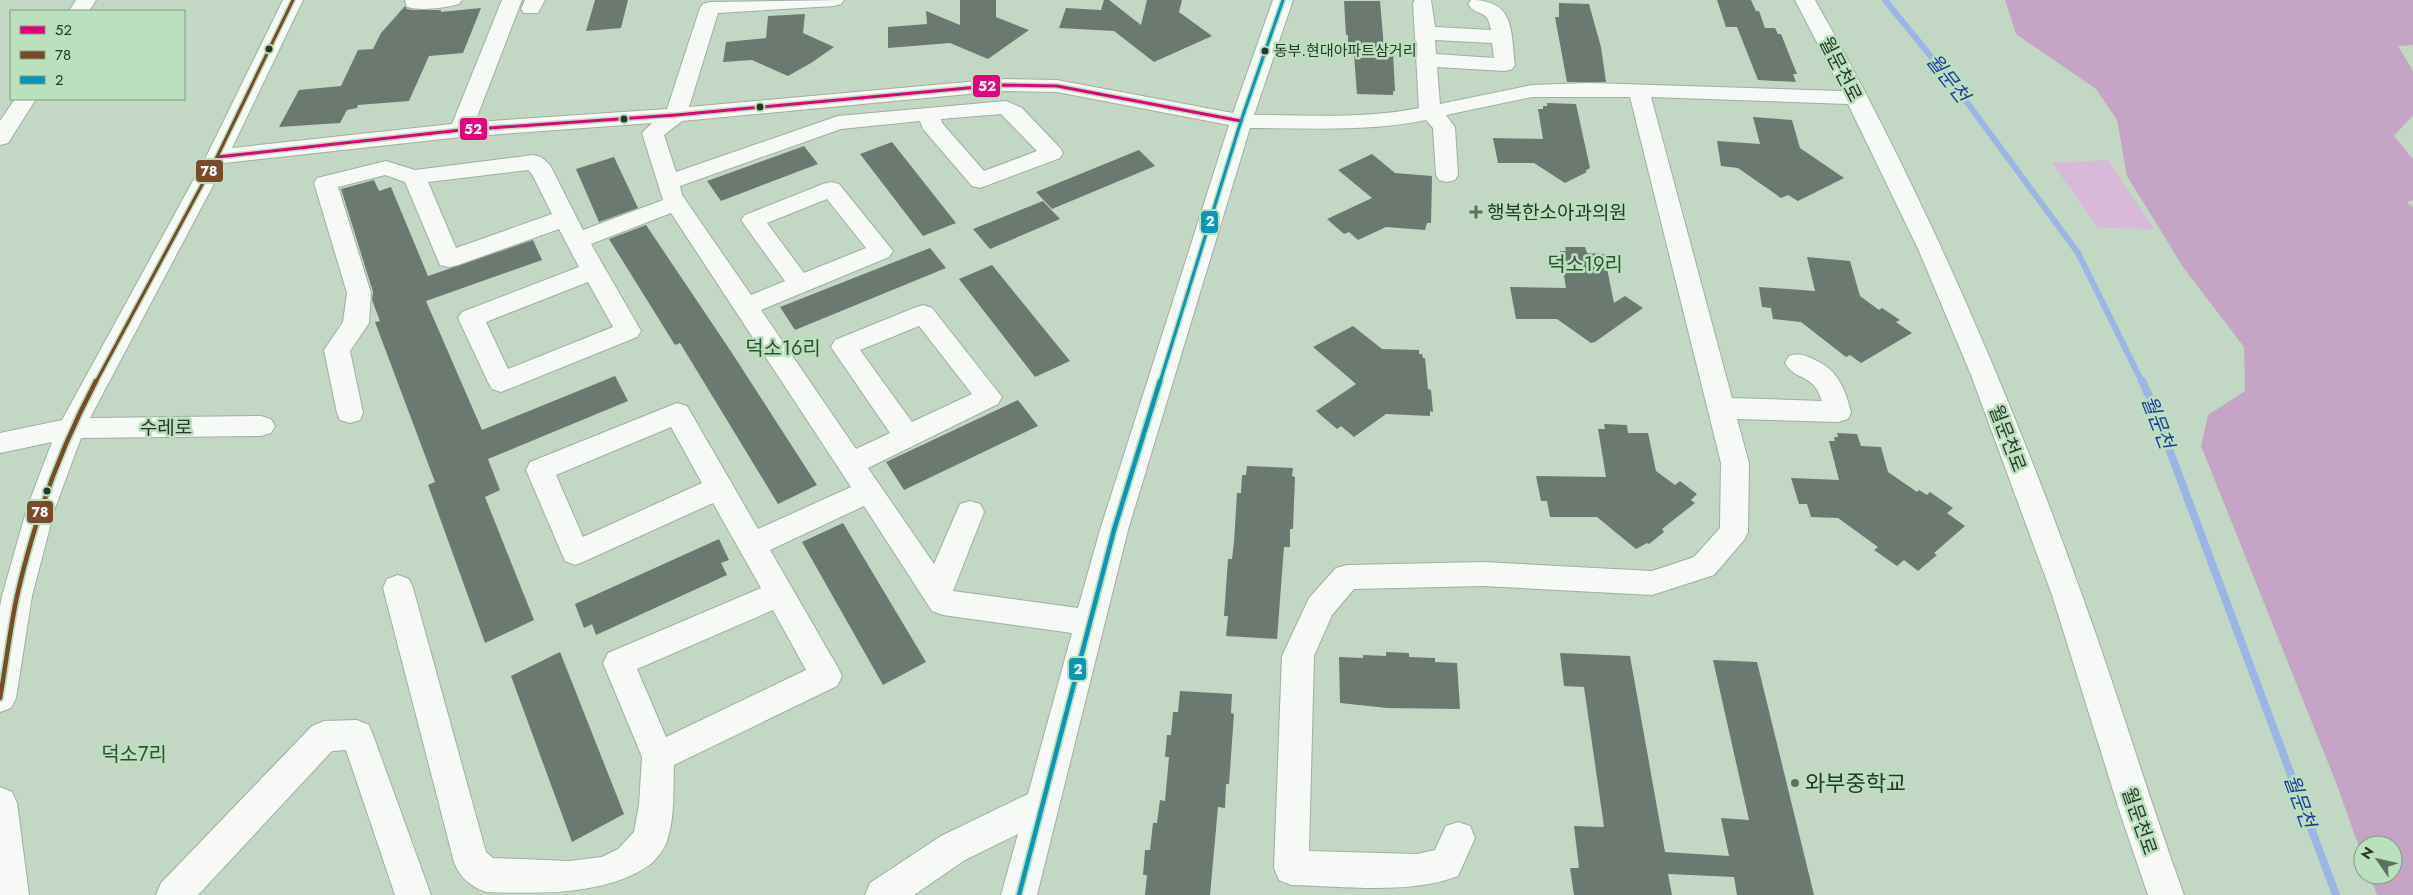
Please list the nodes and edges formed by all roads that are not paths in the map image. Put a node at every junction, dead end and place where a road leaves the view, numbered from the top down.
1 (294, 0) edge
2 (415, 0) edge
3 (452, 0) edge
4 (512, 0) edge
5 (834, 0) edge
6 (1283, 0) edge
7 (1805, 0) edge
8 (1422, 3) dead end
9 (707, 4) edge
10 (1478, 4) dead end
11 (1425, 33) junction
12 (1501, 37) junction
13 (1426, 60) junction
14 (1639, 90) junction
15 (1856, 98) junction
16 (23, 100) edge
17 (1430, 111) junction
18 (929, 114) junction
19 (676, 115) junction
20 (1241, 121) junction
21 (461, 130) junction
22 (0, 138) edge
23 (217, 157) junction
24 (1448, 175) dead end
25 (414, 177) junction
26 (671, 193) junction
27 (565, 218) junction
28 (577, 241) junction
29 (594, 270) junction
30 (800, 285) junction
31 (746, 308) junction
32 (1798, 363) dead end
33 (1720, 408) junction
34 (350, 413) dead end
35 (261, 426) dead end
36 (71, 428) junction
37 (908, 437) junction
38 (0, 443) edge
39 (851, 464) junction
40 (720, 488) junction
41 (869, 491) junction
42 (970, 512) dead end
43 (752, 545) junction
44 (398, 588) dead end
45 (937, 592) junction
46 (779, 594) junction
47 (1090, 623) junction
48 (0, 698) edge
49 (658, 757) junction
50 (0, 803) edge
51 (1043, 804) junction
52 (1458, 838) dead end
53 (11, 895) edge
54 (174, 895) edge
55 (413, 895) edge
56 (883, 895) edge
57 (1019, 895) edge
58 (2166, 895) edge

1 - 23 street
2 - 3 street
4 - 21 street
5 - 9 street
6 - 20 street
7 - 15 street, 월문천로
8 - 11 street
9 - 19 street
10 - 12 street
11 - 12 street
11 - 13 street
12 - 13 street
13 - 17 street
14 - 15 street
14 - 17 street
14 - 33 street
15 - 58 street, 월문천로
16 - 22 street
17 - 20 street
17 - 24 street
18 - 18 street
18 - 26 street
19 - 20 street
19 - 21 street
19 - 26 street
20 - 47 street
21 - 23 street
23 - 36 street
25 - 27 street
25 - 27 street
25 - 34 street
26 - 28 street
26 - 31 street
27 - 28 street
28 - 29 street
29 - 29 street
30 - 30 street
30 - 31 street
31 - 39 street
32 - 33 street
33 - 52 street
35 - 36 street, 수레로
36 - 38 street, 수레로
36 - 48 street
37 - 37 street
37 - 39 street
39 - 41 street
40 - 40 street
40 - 43 street
41 - 43 street
41 - 45 street
42 - 45 street
43 - 46 street
44 - 49 street
45 - 47 street
46 - 49 street
46 - 49 street
47 - 51 street
50 - 53 street
51 - 56 street
51 - 57 street
54 - 55 street

